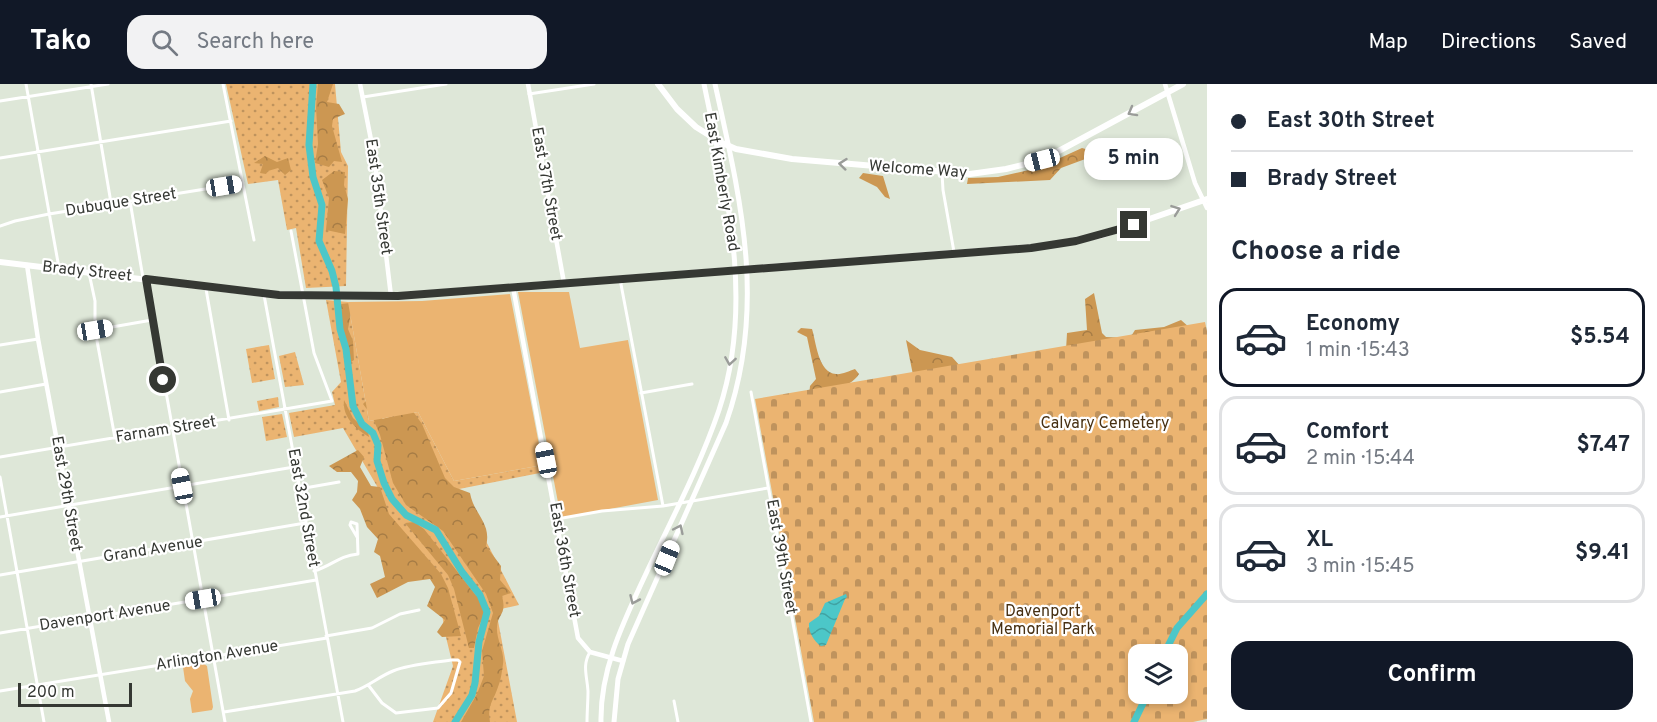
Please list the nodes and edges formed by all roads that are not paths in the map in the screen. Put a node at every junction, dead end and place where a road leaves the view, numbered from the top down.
1 (26, 84) edge
2 (108, 84) edge
3 (223, 84) edge
4 (360, 84) edge
5 (446, 84) edge
6 (528, 84) edge
7 (594, 84) edge
8 (658, 84) edge
9 (704, 84) edge
10 (715, 84) edge
11 (1164, 84) edge
12 (1184, 84) edge
13 (91, 85) edge
14 (1167, 93) junction
15 (529, 94) junction
16 (28, 97) junction
17 (363, 97) junction
18 (0, 101) edge
19 (231, 121) junction
20 (715, 140) junction
21 (101, 141) junction
22 (728, 146) junction
23 (38, 152) junction
24 (0, 158) edge
25 (942, 172) junction
26 (243, 183) junction
27 (1205, 199) edge
28 (130, 201) junction
29 (112, 204) junction
30 (1207, 208) edge
31 (49, 214) junction
32 (0, 226) edge
33 (291, 231) dead end
34 (254, 240) dead end
35 (955, 254) junction
36 (0, 262) edge
37 (27, 266) junction
38 (748, 269) junction
39 (59, 270) junction
40 (735, 270) junction
41 (89, 273) junction
42 (145, 279) junction
43 (620, 279) junction
44 (564, 283) junction
45 (205, 287) junction
46 (513, 287) junction
47 (264, 294) junction
48 (302, 295) junction
49 (391, 296) junction
50 (153, 320) junction
51 (95, 330) junction
52 (38, 339) junction
53 (0, 345) edge
54 (46, 384) junction
55 (692, 384) dead end
56 (0, 392) edge
57 (751, 392) dead end
58 (641, 393) junction
59 (285, 410) junction
60 (229, 420) junction
61 (171, 429) junction
62 (115, 438) junction
63 (58, 448) junction
64 (0, 457) edge
65 (295, 467) junction
66 (0, 477) edge
67 (339, 482) dead end
68 (182, 486) junction
69 (768, 488) junction
70 (299, 489) junction
71 (692, 501) junction
72 (679, 504) junction
73 (69, 506) junction
74 (663, 506) junction
75 (7, 516) junction
76 (0, 517) edge
77 (556, 519) junction
78 (305, 523) junction
79 (357, 537) dead end
80 (192, 543) junction
81 (79, 562) junction
82 (314, 571) junction
83 (17, 572) junction
84 (0, 575) edge
85 (316, 580) junction
86 (203, 599) junction
87 (419, 610) dead end
88 (89, 618) junction
89 (27, 628) junction
90 (0, 633) edge
91 (327, 637) junction
92 (590, 652) junction
93 (213, 657) junction
94 (611, 657) junction
95 (623, 661) junction
96 (100, 675) junction
97 (38, 685) junction
98 (369, 686) junction
99 (0, 691) edge
100 (337, 694) junction
101 (674, 701) dead end
102 (223, 712) junction
103 (44, 722) edge
104 (109, 722) edge
105 (225, 722) edge
106 (343, 722) edge
107 (587, 722) edge
108 (601, 722) edge
109 (614, 722) edge
110 (678, 722) edge
111 (811, 722) edge

1 - 16 street
2 - 13 street
3 - 19 street
4 - 17 street, East 35th Street
5 - 17 street
6 - 15 street, East 37th Street
7 - 15 street
8 - 20 highway, Welcome Way
9 - 20 main road, East Kimberly Road
10 - 22 main road, East Kimberly Road
11 - 14 street
12 - 14 highway, Welcome Way
13 - 16 street
13 - 21 street
14 -> 25 highway, Welcome Way
14 - 27 street
15 - 44 street, East 37th Street
16 - 18 street
16 - 23 street
17 - 49 street, East 35th Street
19 - 21 street
19 - 26 street
20 - 22 highway, Welcome Way
20 - 40 main road, East Kimberly Road
21 - 23 street
21 - 29 street
25 -> 22 highway, Welcome Way
22 - 38 main road, East Kimberly Road
23 - 24 street
23 - 31 street
25 - 35 street
26 - 28 street, Dubuque Street
26 - 34 street
27 - 30 street
35 -> 27 highway, Brady Street
28 - 29 street, Dubuque Street
28 - 42 street
29 - 31 street, Dubuque Street
31 - 32 street, Dubuque Street
31 - 39 street
33 - 48 street
35 - 38 highway, Brady Street
36 - 37 highway, Brady Street
37 - 39 highway, Brady Street
37 - 52 street, East 29th Street
38 - 40 highway, Brady Street
38 - 71 main road, East Kimberly Road
39 - 41 highway, Brady Street
40 - 43 highway, Brady Street
40 -> 72 main road, East Kimberly Road
41 - 42 highway, Brady Street
41 - 51 street
42 - 45 highway, Brady Street
42 - 50 street
43 - 44 highway, Brady Street
43 - 58 street
44 - 46 highway, Brady Street
45 - 47 highway, Brady Street
45 - 60 street
46 - 49 highway, Brady Street
46 - 77 street, East 36th Street
47 - 48 highway, Brady Street
47 - 59 street, East 32nd Street
48 - 49 highway, Brady Street
48 - 59 street, Farnam Street
50 - 51 street
50 - 61 street
51 - 62 street
52 - 53 street
52 - 54 street, East 29th Street
54 - 56 street
54 - 63 street, East 29th Street
55 - 58 street
57 - 69 street, East 39th Street
58 - 74 street
59 - 60 street, Farnam Street
59 - 65 street, East 32nd Street
60 - 61 street, Farnam Street
61 - 62 street, Farnam Street
61 - 68 street
62 - 63 street, Farnam Street
63 - 64 street, Farnam Street
63 - 73 street, East 29th Street
65 - 68 street
65 - 70 street, East 32nd Street
66 - 75 street
67 - 70 street
68 - 73 street
68 - 80 street
69 - 71 street
69 - 111 street, East 39th Street
70 - 78 street, East 32nd Street
71 - 72 street
95 -> 71 main road, East Kimberly Road
72 - 74 street
72 -> 94 main road, East Kimberly Road
73 - 75 street
73 - 81 street, East 29th Street
74 - 77 street
75 - 76 street
75 - 83 street
77 - 92 street, East 36th Street
78 - 80 street, Grand Avenue
78 - 82 street, East 32nd Street
79 - 82 street
80 - 81 street, Grand Avenue
80 - 86 street
81 - 83 street, Grand Avenue
81 - 88 street, East 29th Street
82 - 85 street, East 32nd Street
83 - 84 street, Grand Avenue
83 - 89 street
85 - 86 street, Davenport Avenue
85 - 91 street, East 32nd Street
86 - 88 street, Davenport Avenue
86 - 93 street
87 - 91 street, Arlington Avenue
88 - 89 street, Davenport Avenue
88 - 96 street, East 29th Street
89 - 90 street, Davenport Avenue
89 - 97 street
91 - 93 street, Arlington Avenue
91 - 100 street, East 32nd Street
92 - 94 street
92 - 107 street
93 - 96 street, Arlington Avenue
93 - 102 street
94 - 95 street
94 - 108 main road, East Kimberly Road
95 - 109 main road, East Kimberly Road
96 - 97 street, Arlington Avenue
96 - 104 street, East 29th Street
97 - 99 street, Arlington Avenue
97 - 103 street
98 - 98 street
98 - 100 street
100 - 102 street
100 - 106 street, East 32nd Street
101 - 110 street
102 - 105 street

